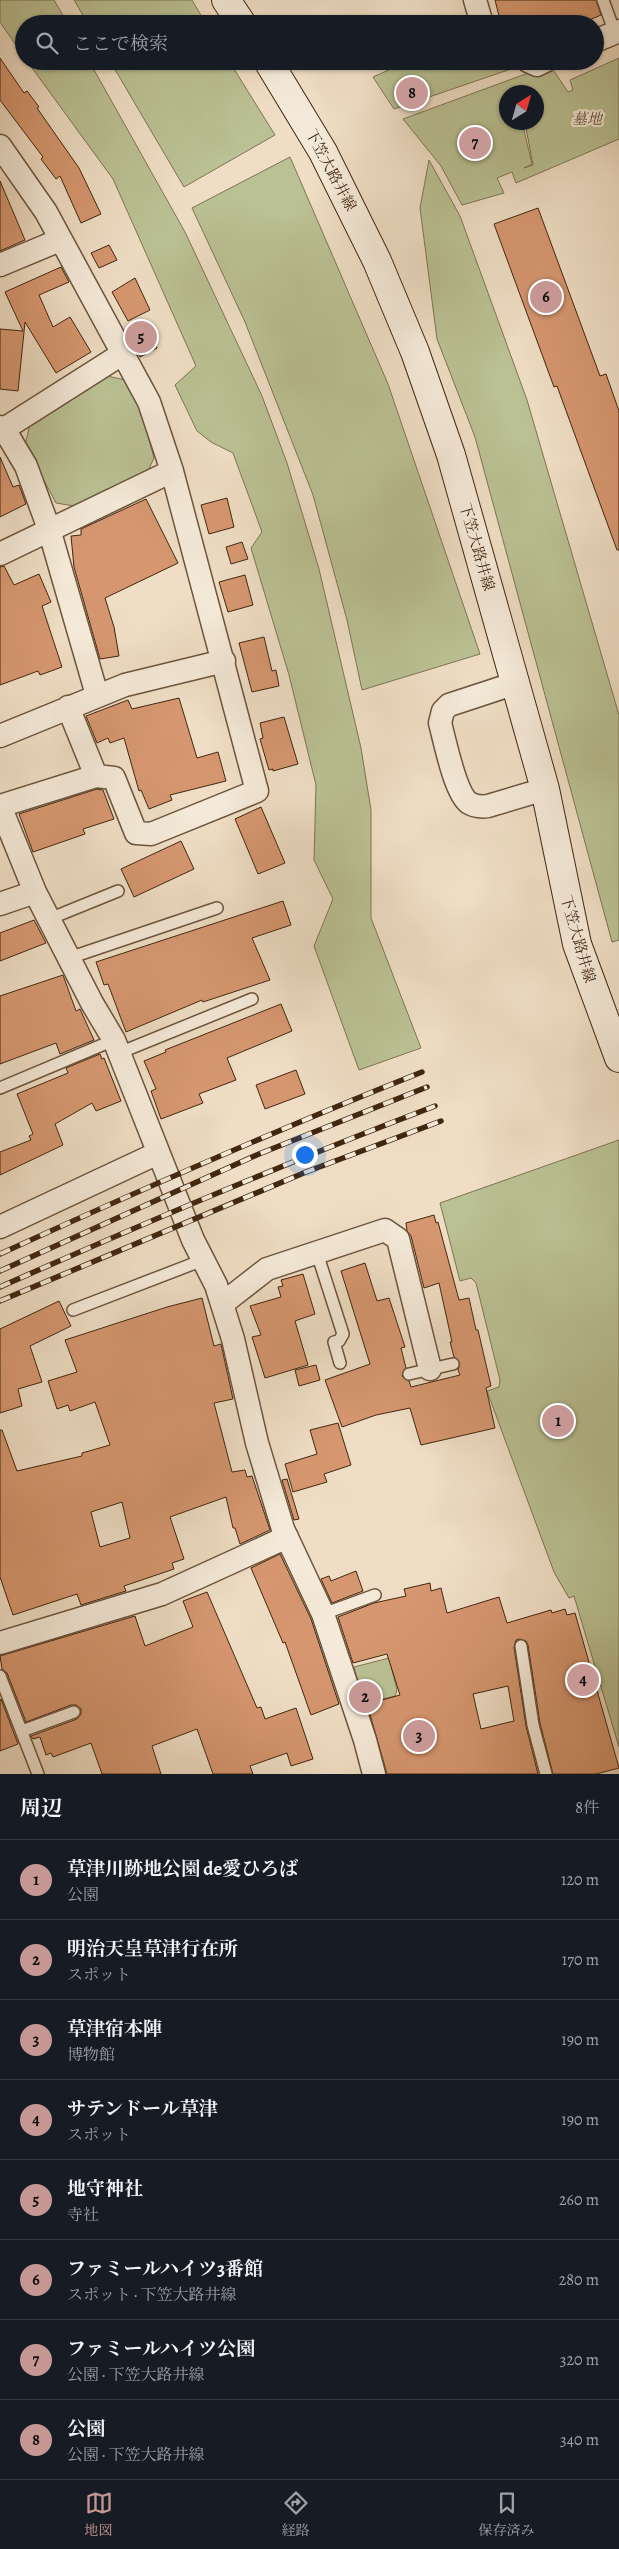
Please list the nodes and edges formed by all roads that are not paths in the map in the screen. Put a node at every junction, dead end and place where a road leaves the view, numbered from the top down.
1 (226, 0) edge
2 (475, 0) edge
3 (603, 0) edge
4 (236, 15) edge
5 (479, 15) edge
6 (610, 35) edge
7 (273, 70) edge
8 (0, 146) edge
9 (9, 174) edge
10 (60, 240) junction
11 (0, 265) edge
12 (132, 362) junction
13 (2, 428) edge
14 (172, 472) junction
15 (49, 529) junction
16 (0, 554) edge
17 (224, 661) junction
18 (516, 683) junction
19 (97, 694) junction
20 (68, 707) junction
21 (0, 736) edge
22 (96, 776) junction
23 (545, 789) junction
24 (0, 806) edge
25 (118, 891) dead end
26 (35, 892) junction
27 (0, 904) edge
28 (217, 908) dead end
29 (49, 919) junction
30 (70, 958) junction
31 (252, 999) dead end
32 (116, 1046) junction
33 (619, 1058) edge
34 (0, 1088) edge
35 (158, 1153) junction
36 (0, 1226) edge
37 (317, 1253) junction
38 (203, 1260) junction
39 (222, 1304) junction
40 (73, 1310) dead end
41 (340, 1363) dead end
42 (453, 1364) dead end
43 (420, 1371) joint
44 (287, 1537) junction
45 (375, 1595) dead end
46 (324, 1614) junction
47 (0, 1643) edge
48 (522, 1646) dead end
49 (0, 1676) edge
50 (74, 1712) dead end
51 (22, 1731) junction
52 (38, 1774) edge
53 (374, 1774) edge
54 (546, 1774) edge

1 - 4 main road
2 - 5 street
3 - 6 lane
7 - 18 main road, 下笠大路井線
8 - 9 street
9 - 10 street
10 - 11 street
10 - 12 street
12 - 13 street
12 - 14 street
13 - 15 street
14 - 15 street
14 - 17 street
15 - 16 street
15 - 19 street
17 - 19 street
17 - 22 street
18 - 23 main road, 下笠大路井線
18 - 23 street
19 - 20 street
20 - 21 street
20 - 22 street
22 - 24 street
23 - 33 main road, 下笠大路井線
24 - 26 street
25 - 29 lane
26 - 27 street
26 - 29 street
28 - 30 lane
29 - 30 street
30 - 32 street
31 - 32 lane
32 - 34 lane
32 - 35 street
35 - 36 street
35 - 38 street
37 - 39 street
37 - 41 lane
37 - 43 street
38 - 39 street
38 - 40 lane
39 - 44 street
42 - 43 lane
44 - 46 street
44 - 47 street
45 - 46 lane
46 - 53 street
48 - 54 lane
49 - 51 lane
50 - 51 lane
51 - 52 lane

